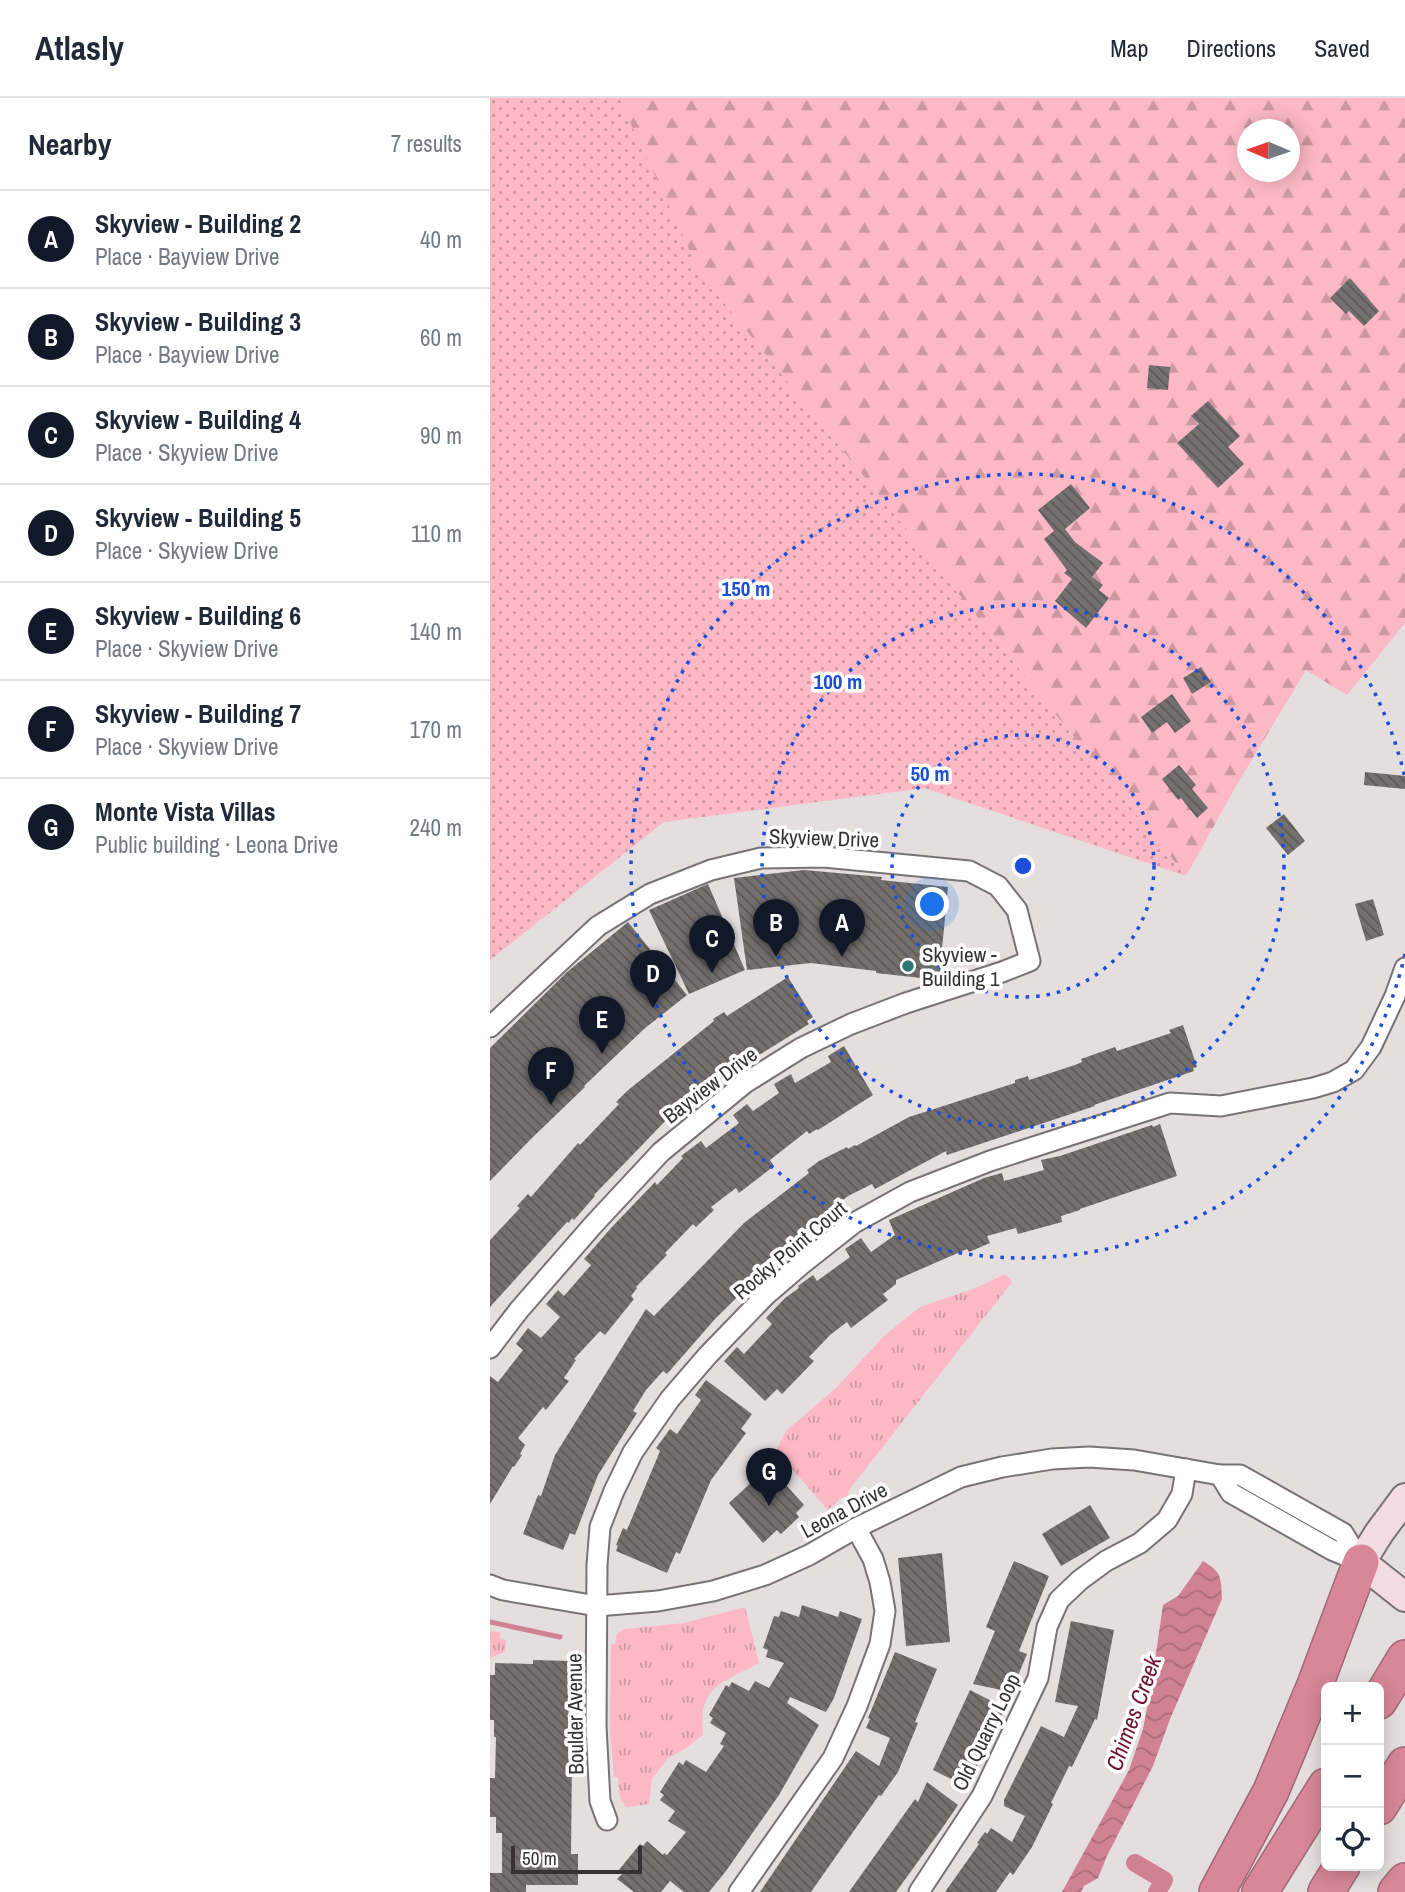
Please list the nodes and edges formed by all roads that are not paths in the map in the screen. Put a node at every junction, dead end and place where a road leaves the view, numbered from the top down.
1 (1030, 961) joint
2 (1405, 968) edge
3 (490, 1027) edge
4 (490, 1348) edge
5 (1186, 1469) junction
6 (1405, 1498) edge
7 (856, 1528) junction
8 (1361, 1562) junction
9 (490, 1585) edge
10 (1405, 1597) edge
11 (597, 1606) junction
12 (1405, 1658) edge
13 (1384, 1693) edge
14 (1405, 1765) edge
15 (1321, 1794) edge
16 (1384, 1799) edge
17 (607, 1819) dead end
18 (1339, 1871) edge
19 (1405, 1881) edge
20 (739, 1892) edge
21 (919, 1892) edge
22 (1216, 1892) edge
23 (1261, 1892) edge
24 (1326, 1892) edge
25 (1396, 1892) edge

1 - 3 street, Skyview Drive
1 - 4 street, Bayview Drive
2 - 11 street, Rocky Point Court
5 - 7 street, Leona Drive
5 - 8 street, Leona Drive
5 - 21 street, Old Quarry Loop
6 - 8 main road
7 - 11 street, Leona Drive
7 - 20 street
8 - 10 main road
8 - 22 highway
9 - 11 street, Leona Drive
11 - 17 street, Boulder Avenue
12 - 13 highway
14 - 16 highway
15 - 23 highway
18 - 24 highway
19 - 25 highway

